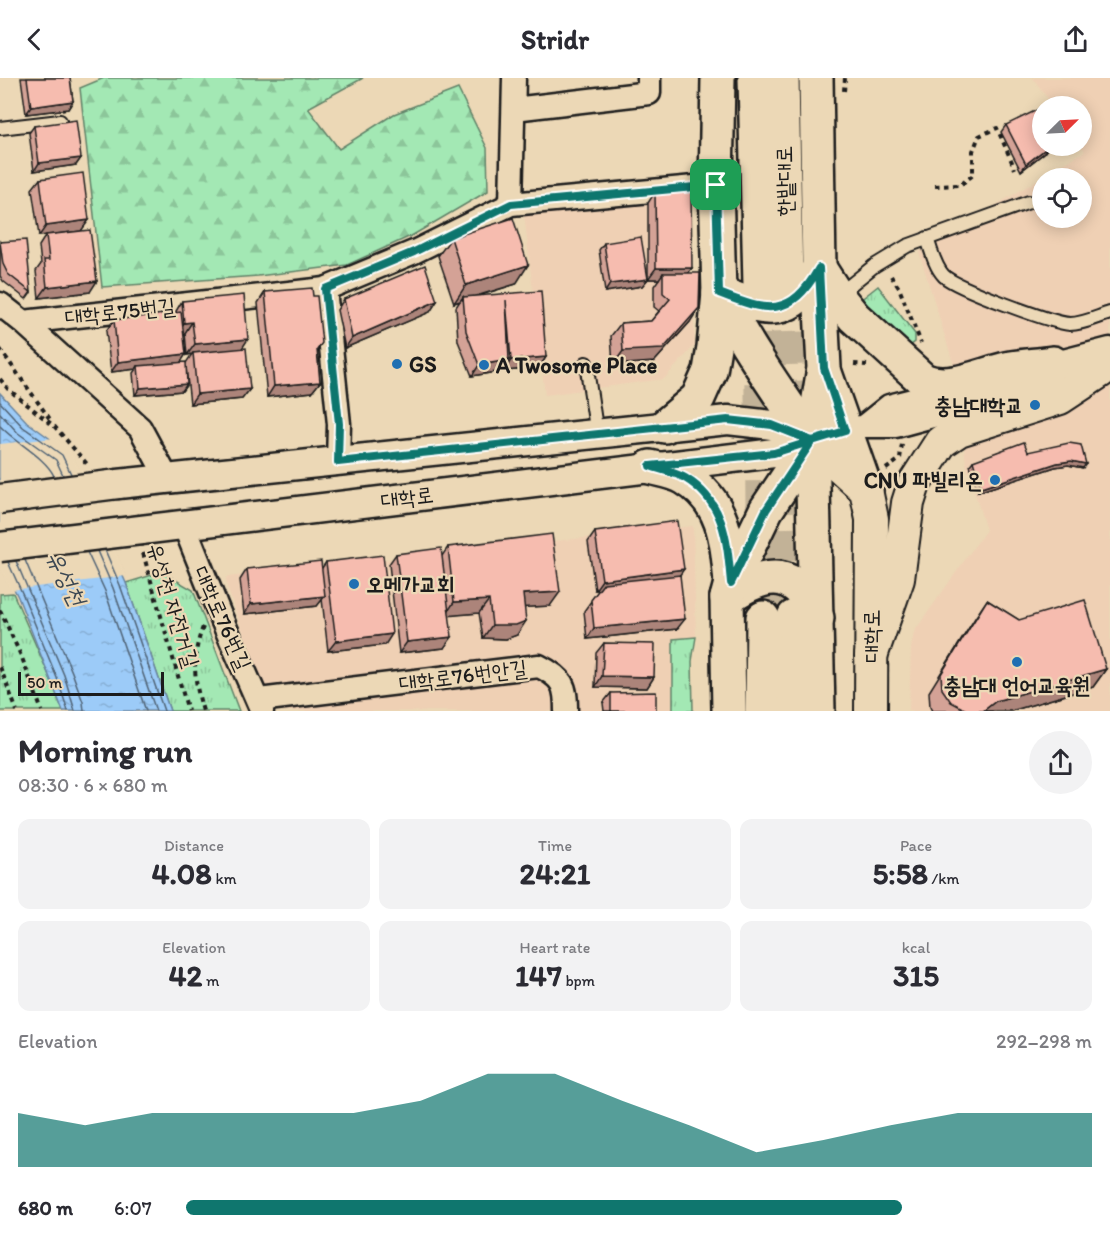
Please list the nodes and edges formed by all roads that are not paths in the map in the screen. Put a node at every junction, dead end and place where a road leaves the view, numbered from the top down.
1 (514, 78) edge
2 (649, 78) edge
3 (718, 78) edge
4 (755, 78) edge
5 (782, 78) edge
6 (816, 78) edge
7 (514, 109) junction
8 (60, 120) edge
9 (0, 128) edge
10 (716, 185) junction
11 (1029, 202) dead end
12 (511, 204) junction
13 (927, 238) junction
14 (819, 268) junction
15 (325, 289) junction
16 (719, 293) junction
17 (837, 296) junction
18 (0, 304) edge
19 (1110, 313) edge
20 (23, 322) junction
21 (1107, 362) edge
22 (586, 363) dead end
23 (1053, 363) junction
24 (839, 366) junction
25 (665, 426) junction
26 (855, 428) junction
27 (597, 434) junction
28 (812, 441) junction
29 (338, 462) junction
30 (650, 466) junction
31 (167, 478) junction
32 (876, 479) junction
33 (0, 499) edge
34 (184, 525) junction
35 (0, 547) edge
36 (729, 590) junction
37 (791, 618) junction
38 (871, 656) junction
39 (260, 705) edge
40 (566, 711) edge
41 (729, 711) edge
42 (762, 711) edge
43 (794, 711) edge
44 (818, 711) edge
45 (871, 711) edge

1 - 7 street
2 - 7 street
3 - 10 main road
4 - 5 main road, 한밭대로
6 - 14 main road
7 - 12 street
8 - 9 lane
10 - 12 street
10 - 16 main road
11 - 13 lane
12 - 15 street, 대학로75번길
13 - 17 lane
13 - 19 lane
14 - 16 main road
14 - 17 main road
14 - 24 main road
15 - 20 street, 대학로75번길
15 - 29 street
16 - 25 main road
16 - 28 main road
17 - 23 main road
18 - 20 street, 대학로75번길
20 - 31 street, 대학로75번길
21 - 23 street
21 - 26 street
21 - 38 main road
22 - 27 lane
23 - 26 street
24 - 26 main road
24 - 28 main road
25 - 27 street, 대학로
25 - 28 street, 대학로
26 - 28 main road
26 - 32 main road
27 - 29 street, 대학로
28 - 30 street, 대학로
28 - 32 main road, 대학로
28 - 36 main road
28 - 37 main road
29 - 31 street, 대학로
30 - 34 street, 대학로
30 - 36 main road
31 - 33 street, 대학로, bridge
32 - 38 main road, 대학로
34 - 35 street, 대학로, bridge
34 - 39 street, 대학로76번길
36 - 37 main road
36 - 41 main road
37 - 42 main road
37 - 43 main road
37 - 44 main road
38 - 45 main road, 대학로
39 - 40 street, 대학로76번안길

